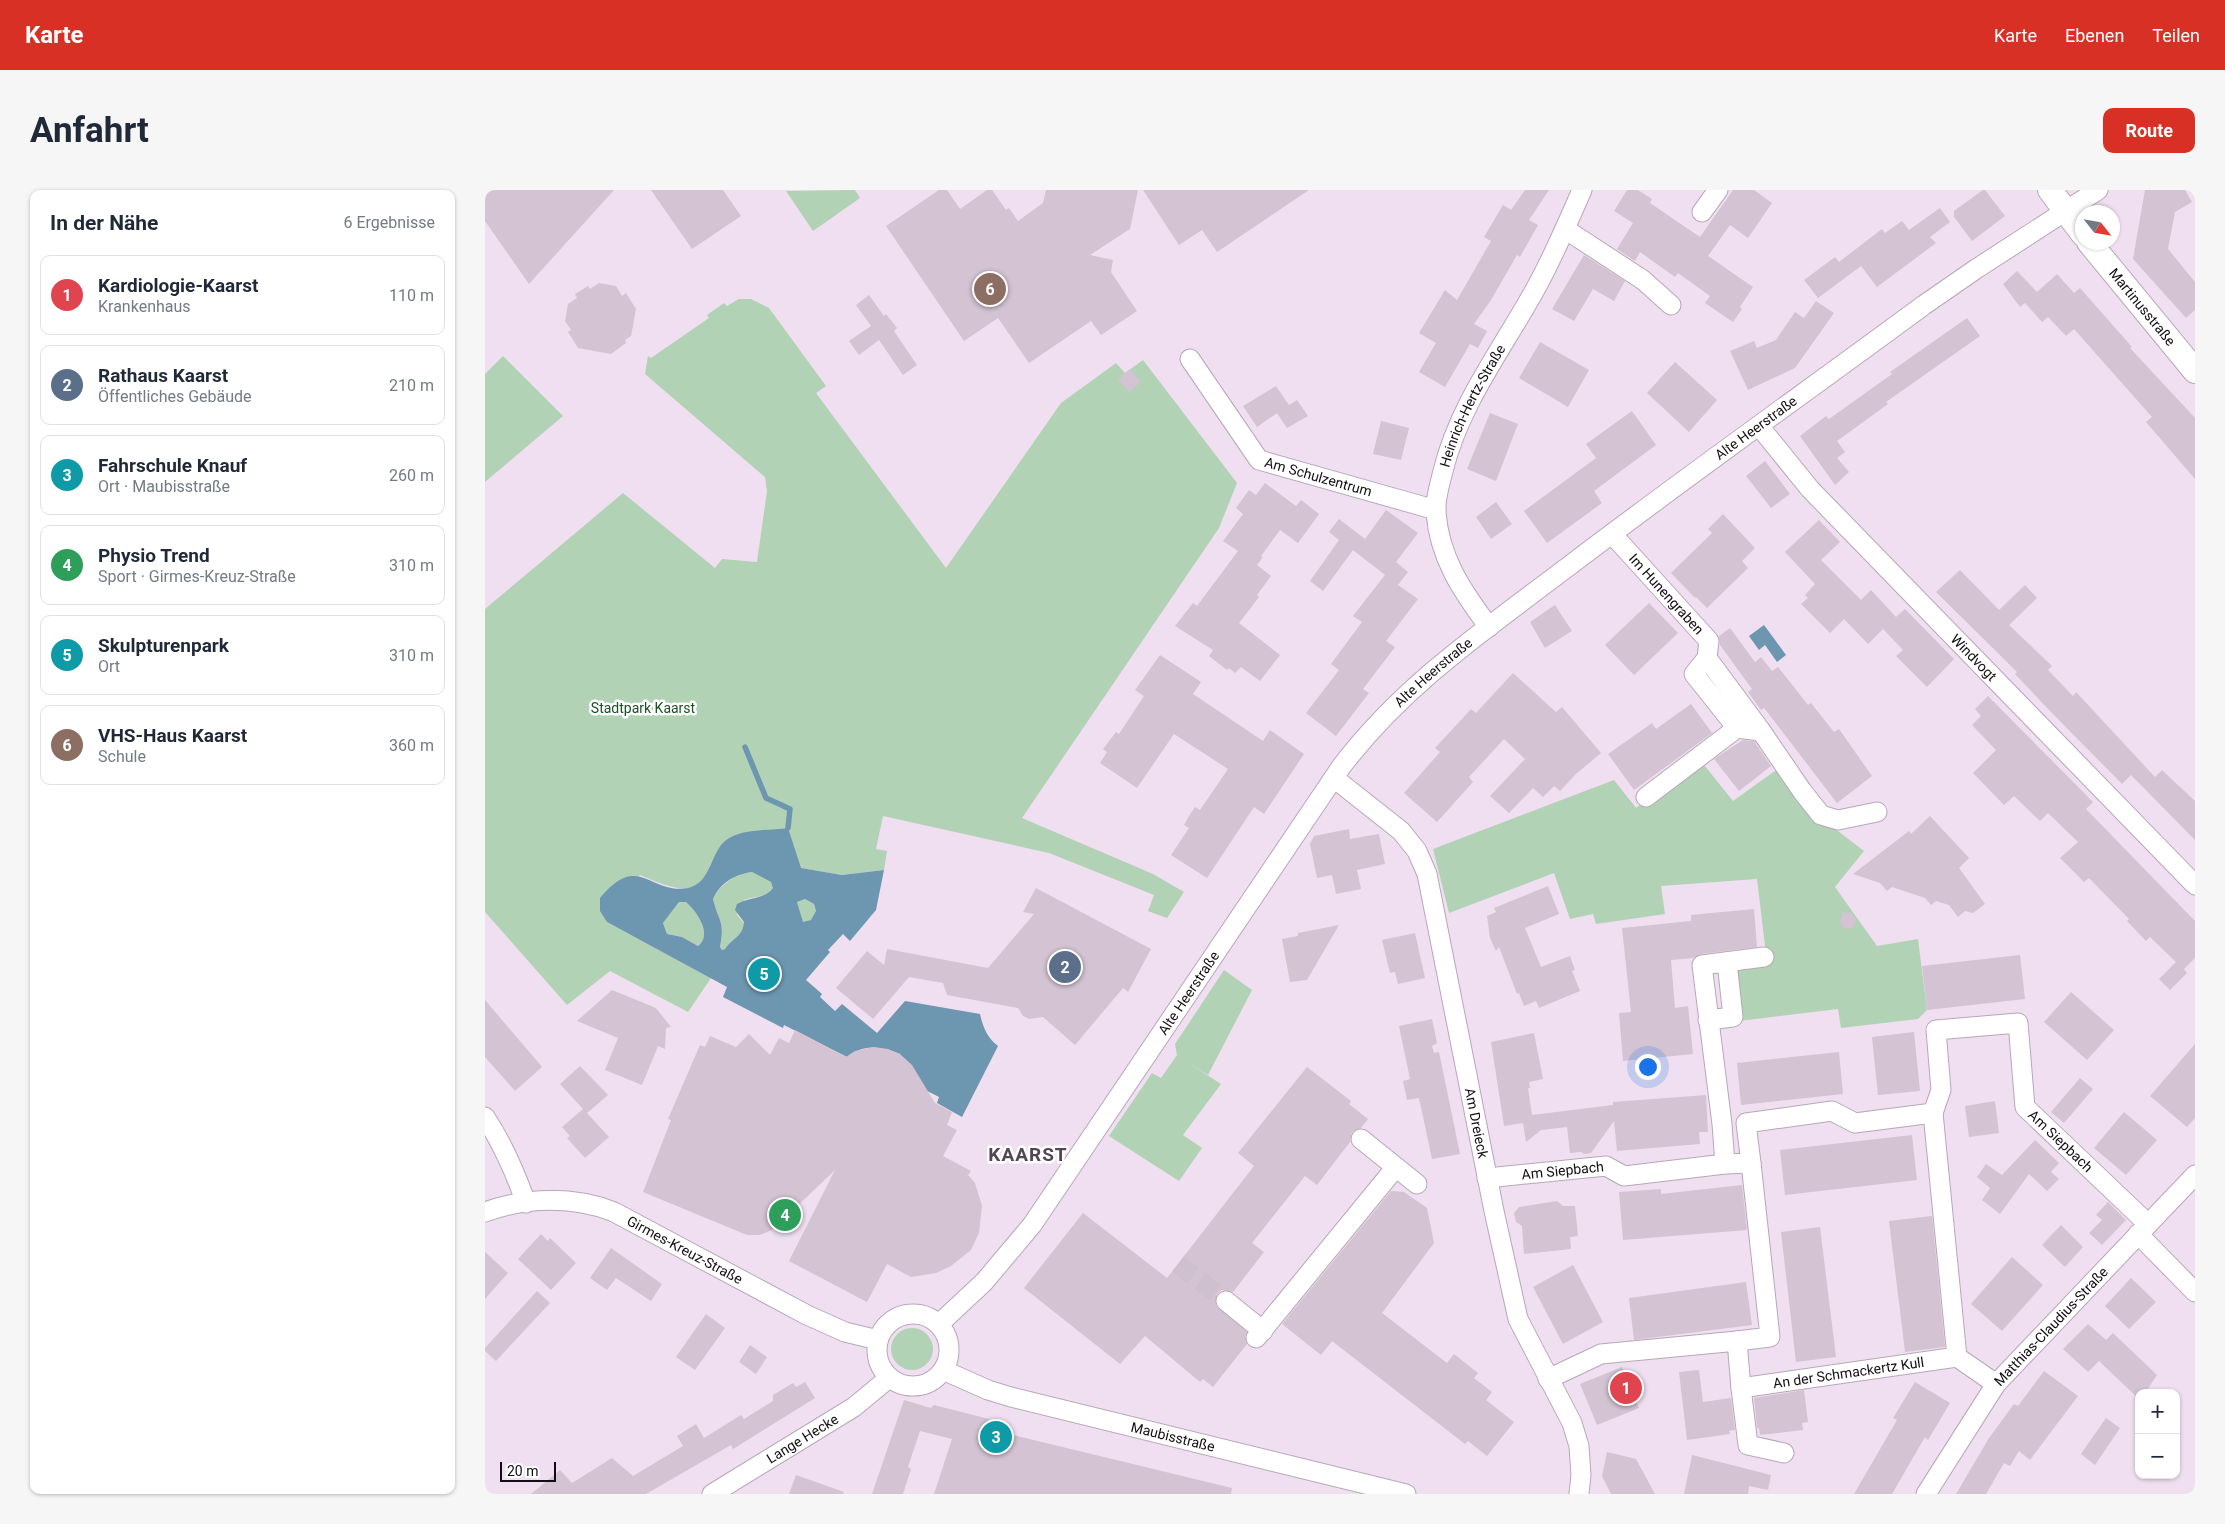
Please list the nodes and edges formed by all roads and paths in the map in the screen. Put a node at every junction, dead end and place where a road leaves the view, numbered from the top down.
1 (1582, 190) edge
2 (1718, 190) edge
3 (2051, 190) edge
4 (2099, 190) edge
5 (2065, 211) junction
6 (1702, 212) dead end
7 (2075, 224) edge
8 (1565, 229) junction
9 (2096, 250) edge
10 (1671, 305) dead end
11 (1190, 359) dead end
12 (2195, 371) edge
13 (1759, 426) junction
14 (1436, 510) junction
15 (1612, 534) junction
16 (1489, 627) junction
17 (1707, 658) junction
18 (1737, 728) junction
19 (1761, 731) junction
20 (1334, 778) junction
21 (1646, 797) dead end
22 (1877, 812) dead end
23 (2195, 885) edge
24 (1764, 957) dead end
25 (1727, 962) junction
26 (1708, 1020) junction
27 (1933, 1113) junction
28 (485, 1117) edge
29 (1746, 1123) junction
30 (1722, 1124) junction
31 (1361, 1139) dead end
32 (1751, 1163) junction
33 (1725, 1164) junction
34 (1396, 1167) junction
35 (2195, 1175) edge
36 (1487, 1178) junction
37 (1417, 1184) dead end
38 (526, 1203) junction
39 (485, 1212) edge
40 (2143, 1229) junction
41 (2195, 1292) edge
42 (1226, 1301) tunnel mouth
43 (939, 1324) junction
44 (878, 1340) junction
45 (1737, 1341) junction
46 (1957, 1357) junction
47 (943, 1370) junction
48 (889, 1378) junction
49 (1549, 1379) junction
50 (1996, 1384) junction
51 (1741, 1388) junction
52 (1784, 1453) dead end
53 (712, 1494) edge
54 (1406, 1494) edge
55 (1579, 1494) edge
56 (1926, 1494) edge

1 - 8 street, Heinrich-Hertz-Straße
2 - 6 street
3 - 5 main road
4 - 5 street, Alte Heerstraße
5 - 7 main road
5 - 13 street, Alte Heerstraße
8 - 10 street
8 - 14 street, Heinrich-Hertz-Straße
9 - 12 main road, Martinusstraße
11 - 14 street, Am Schulzentrum
13 - 15 street, Alte Heerstraße
13 - 23 street, Windvogt
14 - 16 street, Heinrich-Hertz-Straße
15 - 16 street, Alte Heerstraße
15 - 17 street, Im Hunengraben
16 - 20 street, Alte Heerstraße
17 - 18 street
17 - 19 street, Im Hunengraben
18 - 19 street
18 - 21 street
19 - 22 street, Im Hunengraben
20 - 36 street, Am Dreieck
20 - 43 street, Alte Heerstraße
24 - 25 street
25 - 26 street
25 - 26 street
26 - 30 street
27 - 29 street
27 - 40 street, Am Siepbach
27 - 46 street, Am Siepbach
28 - 38 street
29 - 30 street
29 - 32 street
30 - 33 street
31 - 34 street
32 - 33 street, Am Siepbach
32 - 45 street
33 - 36 street, Am Siepbach
34 - 37 street
34 - 42 street
35 - 40 street, Matthias-Claudius-Straße
36 - 49 street, Am Dreieck
38 - 39 street, Girmes-Kreuz-Straße
38 - 44 street, Girmes-Kreuz-Straße
40 - 41 street
40 - 50 street, Matthias-Claudius-Straße
43 - 44 street
43 - 47 street
44 - 48 street
45 - 49 street
45 - 51 street
46 - 50 street
46 - 51 street, An der Schmackertz Kull
47 - 48 street
47 - 54 street, Maubisstraße
48 - 53 street, Lange Hecke
49 - 55 street, Am Dreieck
50 - 56 street, Matthias-Claudius-Straße
51 - 52 street

